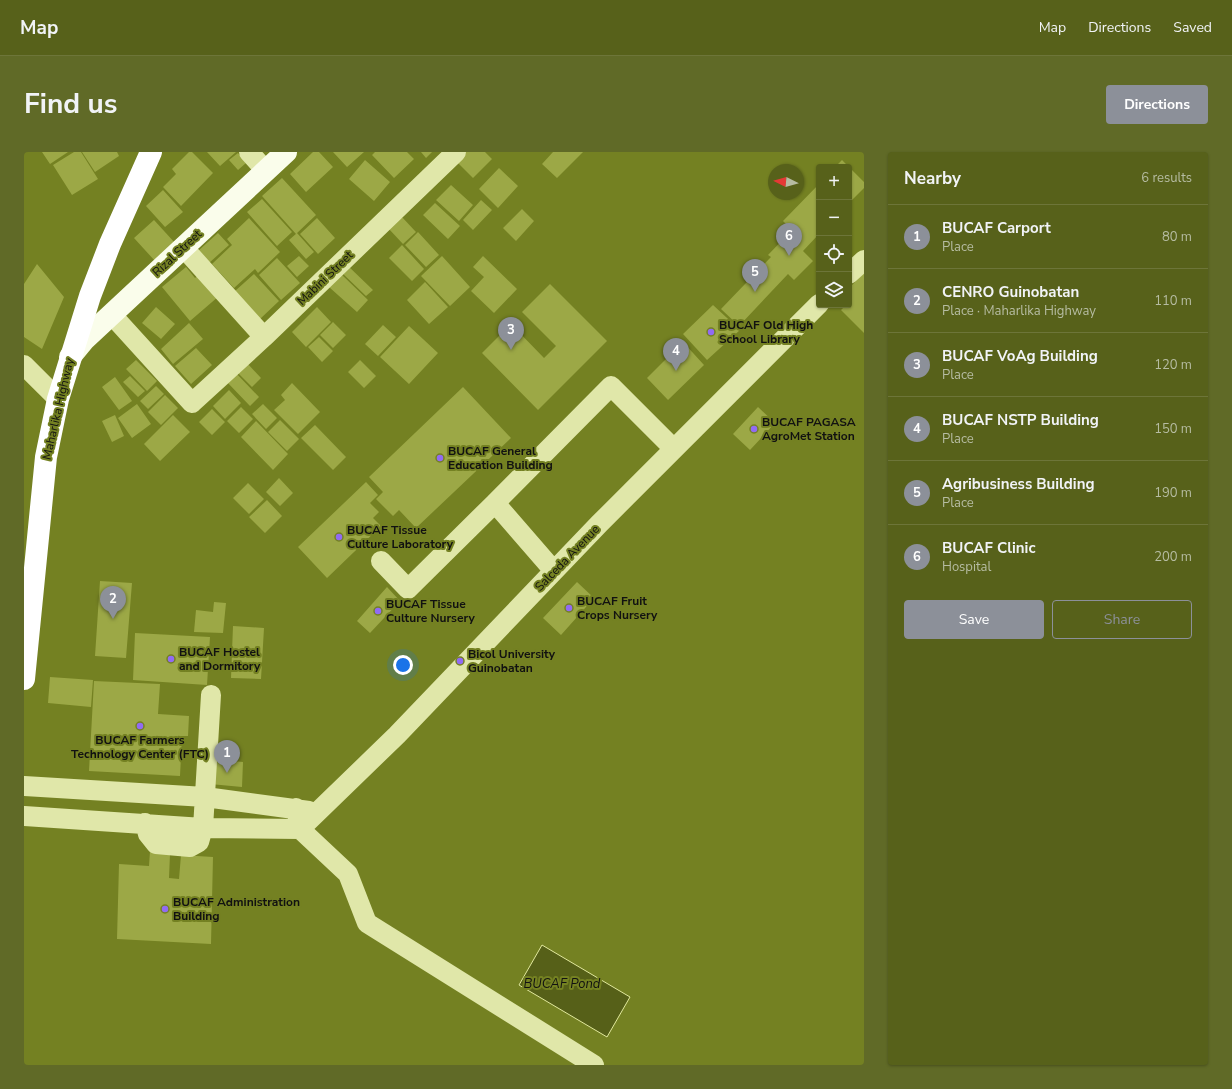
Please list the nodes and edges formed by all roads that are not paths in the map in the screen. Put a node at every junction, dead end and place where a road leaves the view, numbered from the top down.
1 (151, 152) edge
2 (249, 152) edge
3 (286, 152) edge
4 (456, 152) edge
5 (266, 171) junction
6 (183, 247) junction
7 (864, 260) edge
8 (851, 272) edge
9 (816, 307) edge
10 (112, 315) junction
11 (264, 337) junction
12 (70, 357) junction
13 (24, 365) edge
14 (58, 398) junction
15 (674, 449) junction
16 (495, 503) junction
17 (381, 561) dead end
18 (554, 571) junction
19 (24, 679) edge
20 (211, 695) dead end
21 (24, 786) edge
22 (75, 789) junction
23 (205, 797) junction
24 (296, 808) junction
25 (317, 813) junction
26 (24, 816) edge
27 (73, 819) junction
28 (203, 828) junction
29 (300, 829) junction
30 (594, 1065) edge

1 - 12 highway, Maharlika Highway
2 - 5 street
3 - 5 main road, Rizal Street
4 - 11 street, Mabini Street
5 - 6 main road, Rizal Street
6 - 10 main road, Rizal Street
6 - 11 street
7 - 8 street
9 - 15 street, Salceda Avenue
10 - 11 street, Mabini Street
10 - 12 main road, Rizal Street
12 - 14 highway, Maharlika Highway
13 - 14 street
14 - 19 highway, Maharlika Highway
15 - 16 street
15 - 18 street, Salceda Avenue
16 - 17 street
16 - 18 street
18 - 25 street, Salceda Avenue
20 - 23 street
21 - 22 street
22 - 23 street
22 - 27 street
23 - 24 street
23 - 28 street
24 - 25 street
24 - 29 street
25 - 29 street, Salceda Avenue
26 - 27 street
27 - 28 street
28 - 29 street
29 - 30 street

